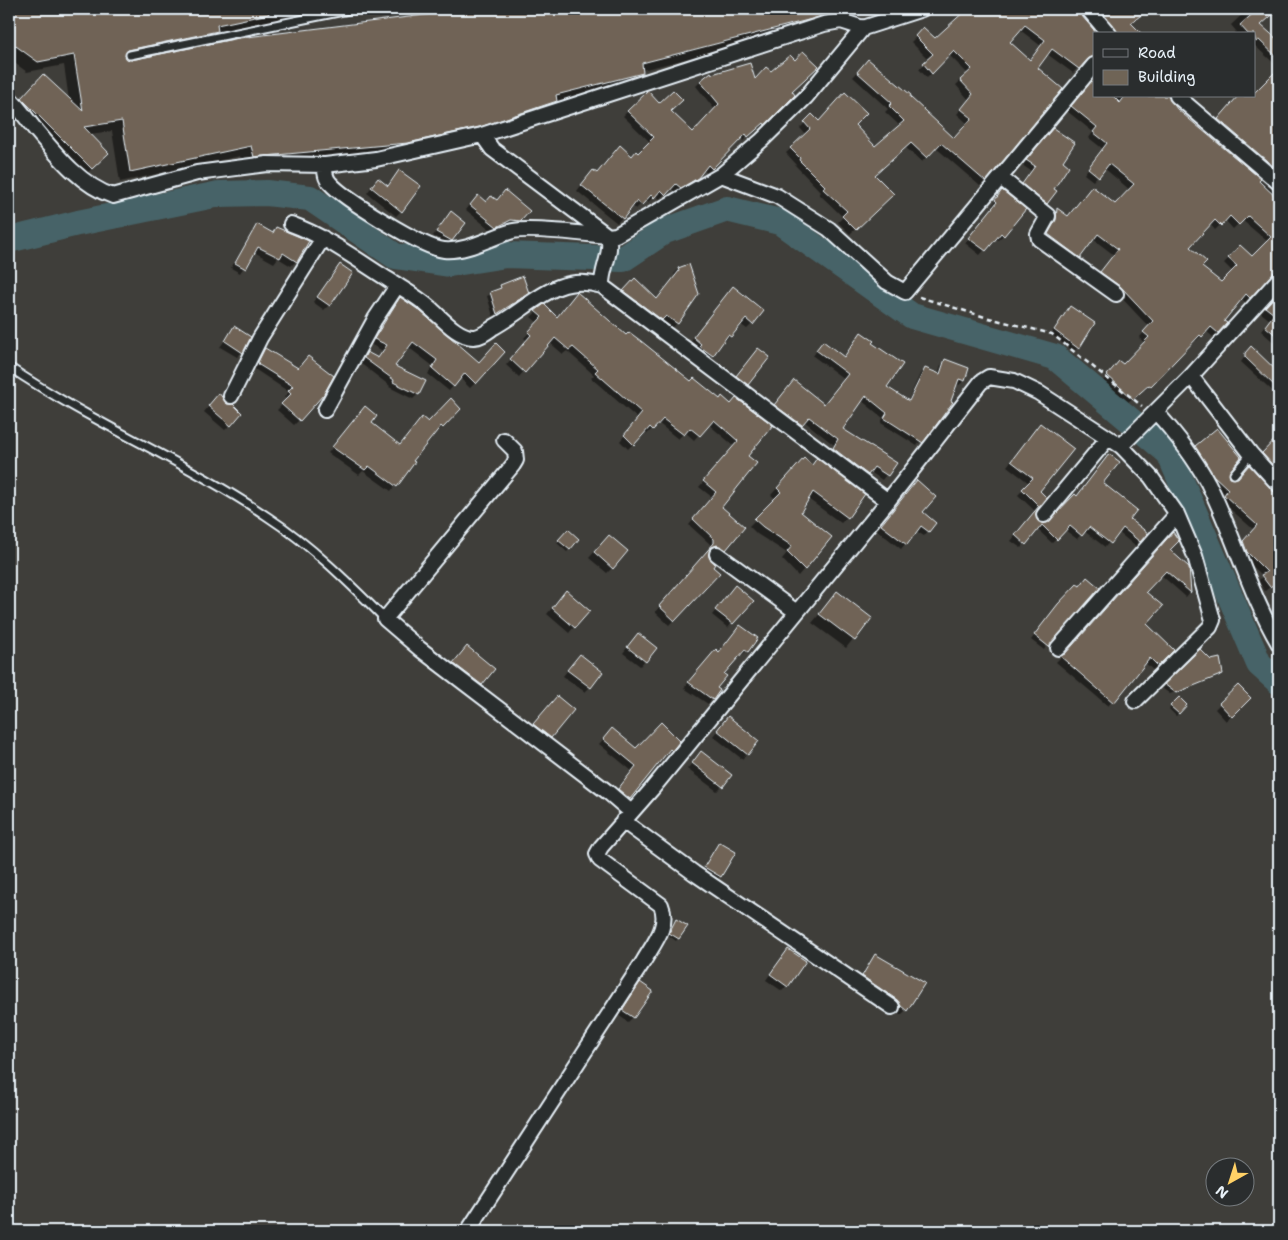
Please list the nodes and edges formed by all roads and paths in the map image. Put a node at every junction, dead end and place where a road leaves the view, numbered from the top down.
1 (353, 9) edge
2 (922, 9) edge
3 (1088, 9) edge
4 (863, 28) junction
5 (1107, 32) edge
6 (130, 55) dead end
7 (1093, 66) edge
8 (9, 98) edge
9 (1179, 98) edge
10 (482, 135) junction
11 (325, 165) junction
12 (722, 175) junction
13 (1000, 178) junction
14 (1277, 178) edge
15 (291, 224) dead end
16 (324, 238) junction
17 (609, 241) junction
18 (1279, 278) edge
19 (602, 281) junction
20 (397, 286) junction
21 (905, 292) junction
22 (1116, 294) dead end
23 (9, 366) edge
24 (1191, 376) junction
25 (231, 396) dead end
26 (325, 410) dead end
27 (1153, 415) junction
28 (1108, 438) junction
29 (504, 440) dead end
30 (1123, 443) junction
31 (1251, 454) junction
32 (1234, 474) dead end
33 (1279, 485) edge
34 (888, 501) junction
35 (1177, 514) junction
36 (1044, 515) dead end
37 (717, 554) dead end
38 (795, 611) junction
39 (385, 619) junction
40 (1279, 644) edge
41 (1058, 648) dead end
42 (1135, 701) dead end
43 (627, 817) junction
44 (892, 1007) dead end
45 (468, 1231) edge

1 - 6 lane
2 - 4 street
3 - 5 street
4 - 10 street
4 - 12 street
7 - 13 street
8 - 11 street
9 - 14 street
10 - 11 street
10 - 17 street
11 - 17 street
12 - 17 street
12 - 21 street
13 - 21 street
13 - 22 street
15 - 16 street
16 - 20 street
16 - 25 street
17 - 19 street
18 - 24 street
19 - 20 street
19 - 34 street
20 - 26 street
21 - 27 path
23 - 39 lane
24 - 27 street
24 - 31 street
27 - 30 street
27 - 40 street
28 - 30 street
28 - 34 street
28 - 36 street
29 - 39 street
30 - 35 street
31 - 32 lane
31 - 33 street
34 - 38 street
35 - 41 street
35 - 42 street
37 - 38 street
38 - 43 street
39 - 43 street
43 - 44 street
43 - 45 street

